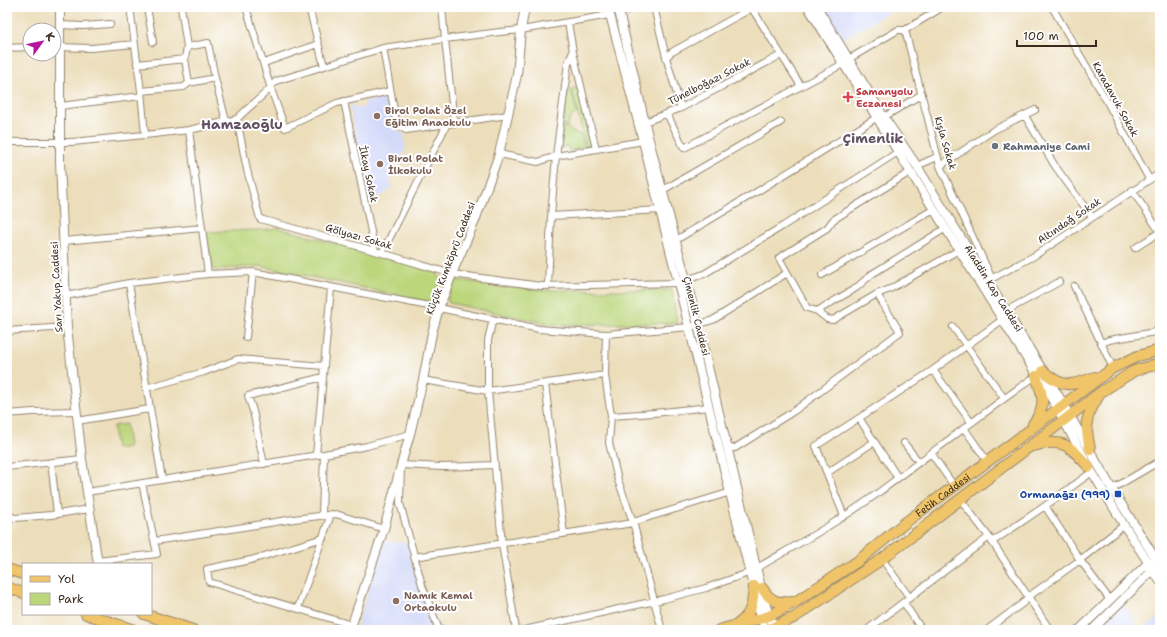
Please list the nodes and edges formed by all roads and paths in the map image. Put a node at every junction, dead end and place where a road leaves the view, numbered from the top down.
1 (60, 7) edge
2 (130, 7) edge
3 (147, 7) edge
4 (181, 7) edge
5 (246, 7) edge
6 (309, 7) edge
7 (442, 7) edge
8 (525, 7) edge
9 (639, 7) edge
10 (654, 7) edge
11 (752, 7) edge
12 (808, 7) edge
13 (817, 7) edge
14 (943, 7) edge
15 (1052, 7) edge
16 (618, 10) edge
17 (608, 11) edge
18 (60, 22) edge
19 (568, 22) junction
20 (110, 24) dead end
21 (62, 25) edge
22 (521, 30) junction
23 (905, 30) junction
24 (445, 40) junction
25 (153, 42) dead end
26 (135, 44) junction
27 (318, 44) junction
28 (187, 46) junction
29 (22, 47) edge
30 (7, 48) edge
31 (62, 48) edge
32 (383, 48) junction
33 (573, 52) junction
34 (781, 55) junction
35 (666, 57) junction
36 (185, 59) junction
37 (58, 62) edge
38 (846, 62) junction
39 (264, 63) junction
40 (138, 64) junction
41 (324, 66) junction
42 (215, 78) junction
43 (189, 83) junction
44 (800, 86) junction
45 (271, 89) junction
46 (390, 91) junction
47 (141, 94) junction
48 (922, 94) junction
49 (344, 101) junction
50 (60, 106) junction
51 (681, 108) junction
52 (1035, 110) dead end
53 (667, 114) junction
54 (508, 115) junction
55 (1025, 116) junction
56 (880, 118) junction
57 (237, 119) junction
58 (226, 121) junction
59 (645, 122) junction
60 (781, 122) dead end
61 (450, 124) junction
62 (189, 130) junction
63 (145, 135) junction
64 (643, 141) junction
65 (7, 142) edge
66 (60, 142) junction
67 (596, 149) junction
68 (898, 152) junction
69 (498, 154) junction
70 (556, 156) junction
71 (937, 157) junction
72 (940, 166) junction
73 (913, 169) junction
74 (1160, 173) edge
75 (1149, 179) junction
76 (663, 190) junction
77 (1132, 190) junction
78 (934, 209) junction
79 (661, 210) junction
80 (962, 215) junction
81 (551, 216) junction
82 (1092, 217) junction
83 (948, 226) junction
84 (202, 228) junction
85 (1160, 232) edge
86 (676, 240) junction
87 (64, 241) junction
88 (1135, 248) dead end
89 (960, 250) junction
90 (375, 251) junction
91 (382, 253) junction
92 (253, 272) junction
93 (787, 273) junction
94 (208, 274) junction
95 (452, 274) junction
96 (822, 275) dead end
97 (990, 280) junction
98 (682, 282) junction
99 (1059, 282) dead end
100 (129, 283) junction
101 (548, 286) junction
102 (1074, 286) dead end
103 (331, 288) junction
104 (877, 294) junction
105 (66, 296) junction
106 (439, 308) junction
107 (817, 311) junction
108 (1006, 311) junction
109 (492, 319) junction
110 (1002, 320) junction
111 (698, 324) junction
112 (952, 326) dead end
113 (67, 327) junction
114 (690, 327) junction
115 (1160, 328) edge
116 (7, 331) edge
117 (606, 334) junction
118 (246, 337) dead end
119 (1102, 343) junction
120 (966, 346) junction
121 (1160, 350) edge
122 (1160, 363) edge
123 (324, 366) junction
124 (933, 370) junction
125 (1110, 370) junction
126 (1040, 374) junction
127 (605, 375) junction
128 (323, 377) junction
129 (423, 380) junction
130 (545, 384) junction
131 (146, 388) junction
132 (488, 391) junction
133 (1101, 392) junction
134 (1004, 398) junction
135 (709, 407) junction
136 (1060, 407) junction
137 (149, 409) junction
138 (76, 412) junction
139 (7, 414) edge
140 (611, 416) junction
141 (859, 418) junction
142 (1066, 418) junction
143 (77, 421) junction
144 (972, 422) junction
145 (964, 428) junction
146 (1028, 431) junction
147 (410, 434) junction
148 (874, 442) junction
149 (904, 443) dead end
150 (1029, 447) junction
151 (728, 448) junction
152 (1090, 449) junction
153 (931, 453) junction
154 (324, 454) junction
155 (316, 455) junction
156 (82, 459) junction
157 (987, 461) junction
158 (1160, 461) edge
159 (51, 462) junction
160 (919, 462) junction
161 (264, 464) junction
162 (401, 465) junction
163 (495, 465) junction
164 (7, 467) edge
165 (1091, 470) junction
166 (827, 473) junction
167 (898, 478) junction
168 (162, 479) junction
169 (142, 482) junction
170 (954, 486) junction
171 (1112, 490) junction
172 (87, 492) junction
173 (731, 492) junction
174 (960, 499) junction
175 (1045, 506) junction
176 (89, 509) junction
177 (7, 512) edge
178 (57, 514) junction
179 (331, 514) junction
180 (322, 515) junction
181 (844, 516) junction
182 (633, 522) junction
183 (1124, 525) junction
184 (384, 529) junction
185 (564, 534) junction
186 (322, 538) junction
187 (990, 539) junction
188 (155, 541) junction
189 (502, 544) junction
190 (414, 557) junction
191 (882, 559) junction
192 (1080, 560) junction
193 (98, 563) edge
194 (1155, 565) edge
195 (7, 569) edge
196 (754, 570) junction
197 (22, 574) edge
198 (1160, 581) edge
199 (7, 587) edge
200 (758, 587) junction
201 (22, 593) edge
202 (1028, 597) junction
203 (910, 598) junction
204 (655, 600) junction
205 (1110, 600) junction
206 (795, 602) junction
207 (904, 603) junction
208 (298, 608) junction
209 (88, 615) edge
210 (147, 615) edge
211 (765, 617) junction
212 (795, 617) junction
213 (112, 626) edge
214 (732, 626) junction
215 (351, 627) edge
216 (771, 629) edge
217 (134, 630) edge
218 (193, 630) edge
219 (439, 630) edge
220 (516, 630) edge
221 (524, 630) edge
222 (662, 630) edge
223 (719, 630) edge
224 (787, 630) edge
225 (867, 630) edge
226 (922, 630) edge
227 (987, 630) edge
228 (1050, 630) edge
229 (1079, 630) edge
230 (1092, 630) edge

1 - 18 street, Sarı Yakup Caddesi
2 - 26 street
3 - 25 street
4 - 28 street
5 - 39 street
6 - 27 street
7 - 24 street
8 - 22 street, Küçük Kumköprü Caddesi
9 - 16 street
10 - 35 street
11 - 34 street
11 - 35 street
12 - 38 street, Aladdin Kap Caddesi
13 - 38 street, Aladdin Kap Caddesi
14 - 23 street
15 - 75 street, Karadavuk Sokak
16 - 59 street, Çimenlik Caddesi
17 - 19 street
17 - 64 street, Çimenlik Caddesi
19 - 22 street
19 - 33 street
20 - 21 street
22 - 24 street
22 - 54 street, Küçük Kumköprü Caddesi
23 - 38 street
23 - 48 street, Kışla Sokak
24 - 32 street
24 - 61 street
26 - 31 street
26 - 40 street
27 - 39 street
27 - 41 street
28 - 36 street
28 - 42 street
29 - 30 street
32 - 41 street
32 - 46 street
33 - 67 street
33 - 70 street
34 - 44 street
34 - 51 street, Tünelboğazı Sokak
35 - 51 street
36 - 40 street
36 - 43 street
37 - 50 street, Sarı Yakup Caddesi
38 - 44 street
38 - 56 street, Aladdin Kap Caddesi
39 - 45 street
40 - 47 street
41 - 45 street
42 - 43 street
42 - 58 street
43 - 47 street
44 - 53 street
45 - 49 street
45 - 57 street
46 - 49 street
46 - 61 street
47 - 50 street
47 - 63 street
48 - 56 street
48 - 71 street, Kışla Sokak
49 - 90 street, İlkay Sokak
50 - 66 street, Sarı Yakup Caddesi
51 - 53 street, Tünelboğazı Sokak
52 - 55 street
53 - 59 street, Tünelboğazı Sokak
54 - 61 street
54 - 69 street, Küçük Kumköprü Caddesi
55 - 72 street
55 - 82 street
56 - 68 street, Aladdin Kap Caddesi
56 - 73 street, Aladdin Kap Caddesi
56 - 86 street
57 - 58 street
57 - 90 street, Gölyazı Sokak
58 - 62 street
59 - 76 street, Çimenlik Caddesi
60 - 76 street
61 - 91 street
62 - 63 street
62 - 84 street
63 - 66 street
64 - 67 street
64 - 79 street, Çimenlik Caddesi
65 - 66 street
66 - 87 street, Sarı Yakup Caddesi
67 - 70 street
68 - 73 street, Aladdin Kap Caddesi
68 - 98 street, Gölyazı Sokak
69 - 70 street
69 - 95 street, Küçük Kumköprü Caddesi
70 - 81 street
71 - 72 street, Kışla Sokak
71 - 73 street
72 - 80 street, Kışla Sokak
73 - 78 street, Aladdin Kap Caddesi
73 - 83 street, Aladdin Kap Caddesi
73 - 93 street
74 - 75 street, Altındağ Sokak
75 - 77 street, Altındağ Sokak
76 - 86 street, Çimenlik Caddesi
77 - 82 street, Altındağ Sokak
77 - 85 street
78 - 83 street, Aladdin Kap Caddesi
78 - 96 street
79 - 81 street
79 - 98 street, Çimenlik Caddesi
80 - 83 street
80 - 97 street, Kışla Sokak
81 - 101 street
82 - 97 street, Altındağ Sokak
83 - 89 street, Aladdin Kap Caddesi
83 - 97 street, Aladdin Kap Caddesi
83 - 107 street
84 - 87 street
84 - 94 street
85 - 88 street
86 - 98 street, Çimenlik Caddesi
87 - 105 street, Sarı Yakup Caddesi
89 - 104 street
89 - 110 street, Aladdin Kap Caddesi
90 - 91 street, Gölyazı Sokak
91 - 95 street, Gölyazı Sokak
92 - 94 street
92 - 103 street
92 - 118 street
93 - 107 street
93 - 111 street
94 - 100 street
95 - 101 street, Gölyazı Sokak
95 - 106 street, Küçük Kumköprü Caddesi
97 - 108 street, Aladdin Kap Caddesi
98 - 101 street, Gölyazı Sokak
98 - 111 street, Çimenlik Caddesi
98 - 114 street, Çimenlik Caddesi
99 - 108 street
100 - 105 street
100 - 131 street
102 - 119 street
103 - 106 street
103 - 123 street
104 - 107 street
104 - 151 street
105 - 113 street, Sarı Yakup Caddesi
106 - 109 street
106 - 129 street, Küçük Kumköprü Caddesi
108 - 126 street, Aladdin Kap Caddesi
109 - 117 street
109 - 132 street
110 - 120 street
110 - 126 street, Aladdin Kap Caddesi
111 - 114 street
111 - 151 street, Çimenlik Caddesi
112 - 120 street
113 - 116 street
113 - 138 street, Sarı Yakup Caddesi
114 - 117 street
114 - 135 street, Çimenlik Caddesi
115 - 119 street
117 - 127 street
119 - 125 street
120 - 124 street
120 - 134 street
121 - 125 main road, Fetih Caddesi
122 - 133 main road, Fetih Caddesi
123 - 128 street
123 - 131 street
124 - 141 street
124 - 144 street
125 - 126 main road
125 - 136 main road, Fetih Caddesi
126 - 134 street
126 - 136 street, Aladdin Kap Caddesi
126 - 146 main road
127 - 130 street
127 - 140 street
128 - 155 street
128 - 161 street
129 - 132 street
129 - 147 street, Küçük Kumköprü Caddesi
130 - 132 street
130 - 185 street
131 - 137 street
132 - 163 street
133 - 142 main road, Fetih Caddesi
133 - 152 main road
134 - 144 street
135 - 140 street
135 - 173 street, Çimenlik Caddesi
136 - 142 street, Aladdin Kap Caddesi
136 - 146 main road, Fetih Caddesi
137 - 143 street
137 - 168 street
138 - 139 street
138 - 143 street, Sarı Yakup Caddesi
140 - 182 street
141 - 148 street
141 - 166 street
142 - 150 main road, Fetih Caddesi
142 - 152 street, Aladdin Kap Caddesi
142 - 165 street, Aladdin Kap Caddesi
143 - 156 street, Sarı Yakup Caddesi
144 - 145 street
145 - 153 street
145 - 157 street
146 - 157 main road, Fetih Caddesi
147 - 154 street
147 - 162 street, Küçük Kumköprü Caddesi
148 - 166 street
148 - 167 street
149 - 160 street
150 - 165 main road
150 - 174 main road, Fetih Caddesi
151 - 196 street, Çimenlik Caddesi
152 - 171 street, Aladdin Kap Caddesi
153 - 160 street
153 - 170 street
154 - 155 street
154 - 180 street
155 - 161 street
156 - 159 street
156 - 172 street, Sarı Yakup Caddesi
157 - 170 main road, Fetih Caddesi
158 - 171 street
159 - 164 street
159 - 178 street
160 - 167 street
161 - 168 street
162 - 163 street
162 - 184 street, Küçük Kumköprü Caddesi
162 - 190 street
163 - 189 street
165 - 175 street
165 - 183 street, Aladdin Kap Caddesi
166 - 181 street
167 - 181 street
168 - 169 street
169 - 172 street
169 - 188 street
170 - 206 main road, Fetih Caddesi
171 - 194 street, Aladdin Kap Caddesi
172 - 176 street, Sarı Yakup Caddesi
173 - 182 street
173 - 196 street, Çimenlik Caddesi
174 - 187 street
174 - 191 main road, Fetih Caddesi
175 - 187 street
175 - 192 street
176 - 178 street
176 - 193 street, Sarı Yakup Caddesi
177 - 178 street
179 - 180 street
179 - 184 street
179 - 186 street
180 - 188 street
181 - 196 street
182 - 185 street
182 - 204 street
183 - 192 street
183 - 194 street, Aladdin Kap Caddesi
184 - 215 street, Küçük Kumköprü Caddesi
185 - 189 street
186 - 208 street
186 - 208 street
187 - 202 street
187 - 203 street
188 - 193 street
189 - 190 street
189 - 220 street
190 - 219 street
191 - 203 street
191 - 212 main road, Fetih Caddesi
192 - 202 street
192 - 205 street
194 - 198 street, Aladdin Kap Caddesi
194 - 205 street
194 - 230 street
195 - 197 main road
196 - 200 street, Çimenlik Caddesi
196 - 204 street
199 - 201 main road
200 - 206 main road
200 - 211 street, Çimenlik Caddesi
200 - 214 main road
202 - 227 street
202 - 228 street
203 - 207 street
204 - 221 street
204 - 222 street
205 - 229 street
206 - 211 main road, Fetih Caddesi
207 - 225 street
207 - 226 street
208 - 215 street
209 - 213 main road
210 - 218 main road
211 - 214 main road, Fetih Caddesi
211 - 216 street, Çimenlik Caddesi
212 - 216 main road, Fetih Caddesi
212 - 224 main road
213 - 217 main road
214 - 223 main road, Fetih Caddesi

